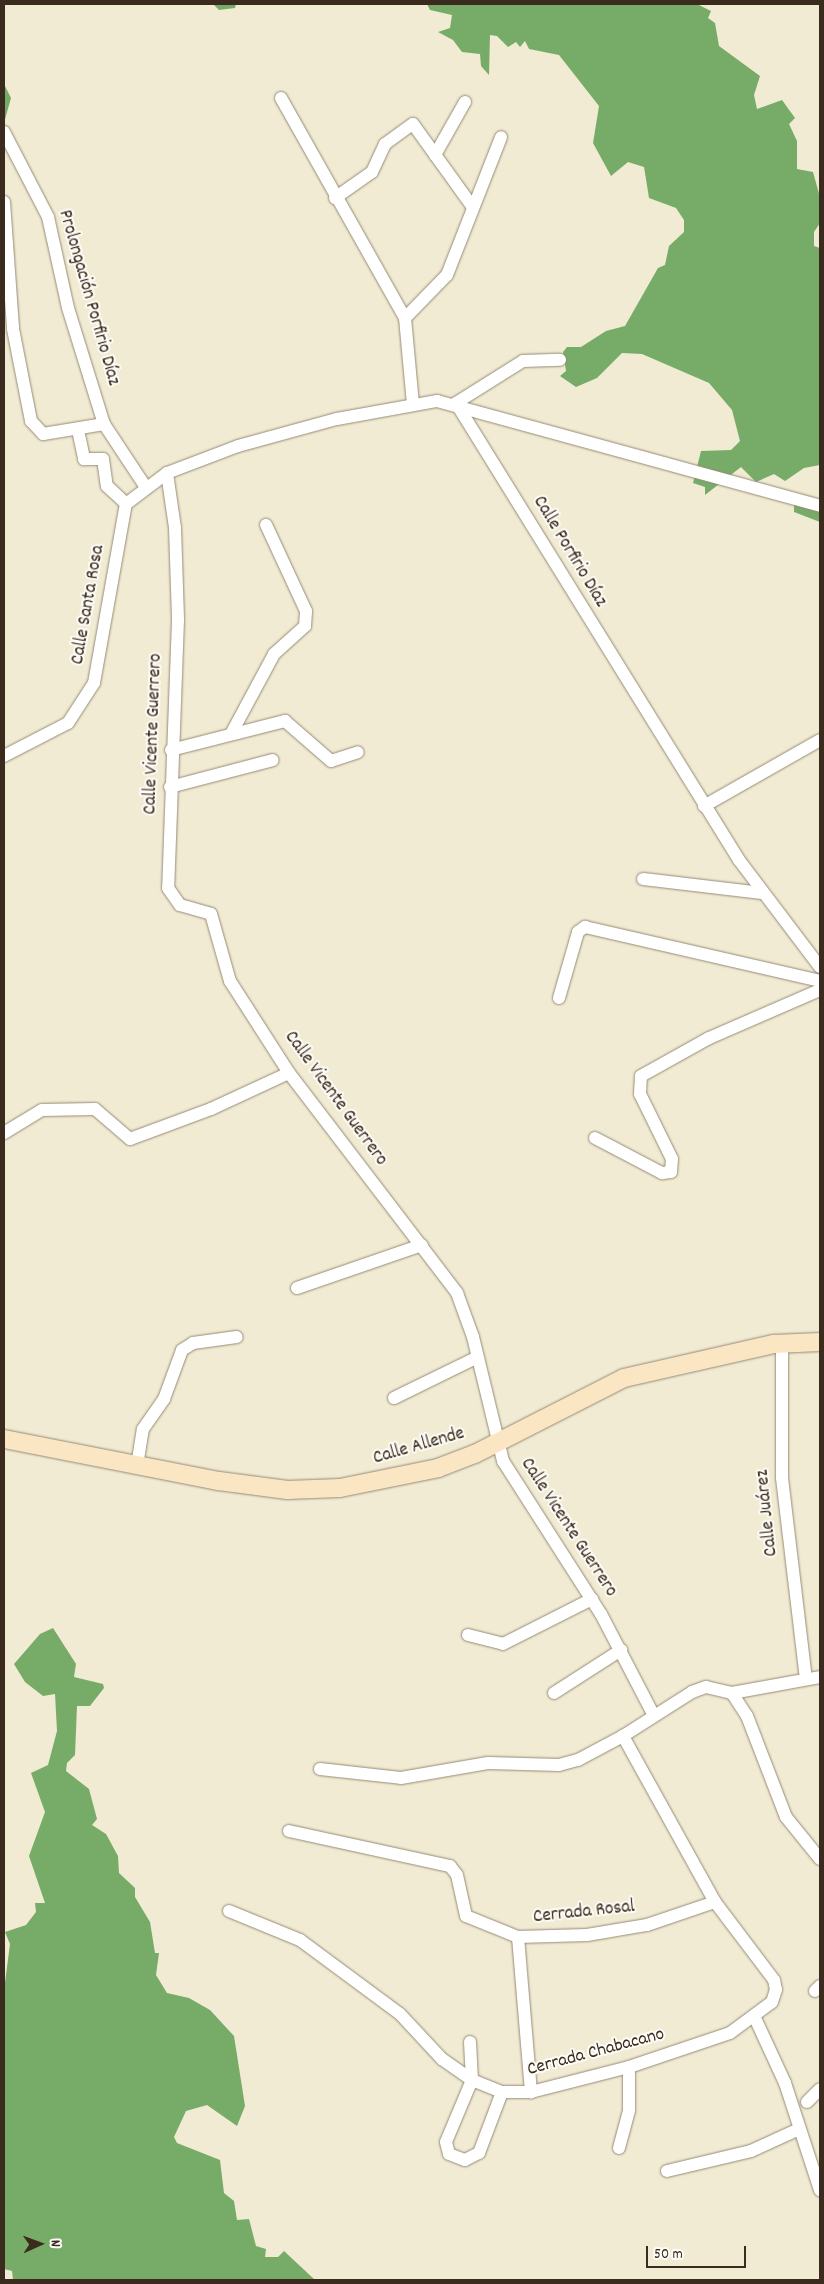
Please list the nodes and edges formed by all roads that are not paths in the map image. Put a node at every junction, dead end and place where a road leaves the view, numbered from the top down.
1 (281, 98) dead end
2 (465, 102) dead end
3 (4, 132) edge
4 (501, 136) dead end
5 (435, 155) junction
6 (335, 198) junction
7 (4, 202) edge
8 (472, 206) junction
9 (405, 318) junction
10 (9, 330) edge
11 (560, 360) dead end
12 (456, 403) junction
13 (413, 404) junction
14 (104, 424) junction
15 (78, 430) junction
16 (167, 473) junction
17 (145, 486) junction
18 (126, 504) junction
19 (820, 506) edge
20 (266, 525) dead end
21 (231, 734) junction
22 (820, 740) edge
23 (171, 750) junction
24 (358, 752) dead end
25 (4, 756) edge
26 (273, 760) dead end
27 (170, 787) junction
28 (704, 806) junction
29 (643, 879) dead end
30 (762, 893) junction
31 (820, 967) edge
32 (820, 982) edge
33 (820, 990) edge
34 (559, 998) dead end
35 (289, 1073) junction
36 (4, 1133) edge
37 (595, 1138) dead end
38 (422, 1245) junction
39 (297, 1288) dead end
40 (238, 1337) dead end
41 (820, 1342) edge
42 (782, 1344) junction
43 (478, 1357) junction
44 (394, 1398) dead end
45 (8, 1439) edge
46 (500, 1442) junction
47 (137, 1466) junction
48 (592, 1599) junction
49 (468, 1635) dead end
50 (620, 1650) junction
51 (820, 1677) edge
52 (806, 1678) junction
53 (554, 1693) dead end
54 (732, 1693) junction
55 (653, 1714) junction
56 (623, 1736) junction
57 (320, 1769) dead end
58 (289, 1832) dead end
59 (820, 1859) edge
60 (715, 1902) junction
61 (229, 1911) dead end
62 (518, 1937) junction
63 (755, 2018) junction
64 (470, 2042) dead end
65 (629, 2067) junction
66 (472, 2080) junction
67 (820, 2088) edge
68 (502, 2092) junction
69 (531, 2092) junction
70 (807, 2102) dead end
71 (799, 2129) junction
72 (619, 2148) dead end
73 (667, 2171) dead end
74 (820, 2190) edge

1 - 6 street
2 - 5 street
3 - 14 street, Prolongación Porfirio Díaz
4 - 8 street
5 - 6 street
5 - 8 street
6 - 9 street
7 - 10 street
8 - 9 street
9 - 13 street
10 - 15 street
11 - 12 street
12 - 13 street
12 - 19 street
12 - 28 street, Calle Porfirio Díaz
13 - 16 street
14 - 15 street
14 - 17 street, Prolongación Porfirio Díaz
15 - 18 street
16 - 17 street
16 - 23 street, Calle Vicente Guerrero
17 - 18 street
18 - 25 street, Calle Santa Rosa
20 - 21 street
21 - 23 street
21 - 24 street
22 - 28 street
23 - 27 street, Calle Vicente Guerrero
26 - 27 street
27 - 35 street, Calle Vicente Guerrero
28 - 30 street, Calle Porfirio Díaz
29 - 30 street
30 - 31 street, Calle Porfirio Díaz
32 - 34 street
33 - 37 street
35 - 36 street
35 - 38 street, Calle Vicente Guerrero
38 - 39 street
38 - 43 street, Calle Vicente Guerrero
40 - 47 street
41 - 42 street, Calle Allende
42 - 46 street, Calle Allende
42 - 52 street, Calle Juárez
43 - 44 street
43 - 46 street, Calle Vicente Guerrero
45 - 47 street, Calle Allende
46 - 47 street, Calle Allende
46 - 48 street, Calle Vicente Guerrero
48 - 49 street
48 - 50 street, Calle Vicente Guerrero
50 - 53 street
50 - 55 street, Calle Vicente Guerrero
51 - 52 street
52 - 54 street
54 - 55 street
54 - 59 street
55 - 56 street
56 - 57 street
56 - 60 street, Cerrada Chabacano
58 - 62 street, Cerrada Rosal
60 - 62 street, Cerrada Rosal
60 - 63 street, Cerrada Chabacano
61 - 66 street, Cerrada Chabacano
62 - 69 street
63 - 65 street, Cerrada Chabacano
63 - 71 street
64 - 66 street
65 - 69 street, Cerrada Chabacano
65 - 72 street
66 - 68 street, Cerrada Chabacano
66 - 68 street
67 - 70 street
68 - 69 street, Cerrada Chabacano
71 - 73 street
71 - 74 street

